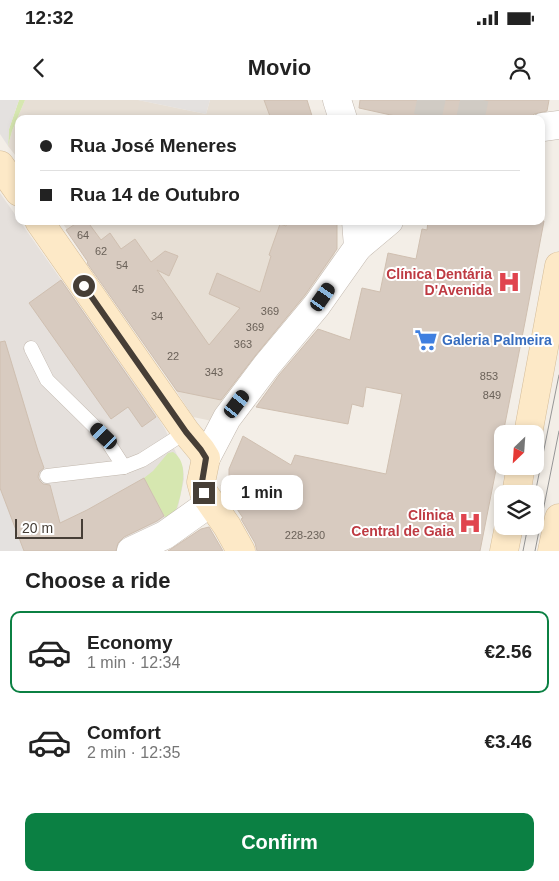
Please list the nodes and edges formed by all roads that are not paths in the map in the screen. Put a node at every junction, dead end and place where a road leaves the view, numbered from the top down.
1 (337, 100) edge
2 (342, 115) edge
3 (0, 165) edge
4 (15, 186) edge
5 (42, 225) edge
6 (379, 225) edge
7 (357, 234) edge
8 (559, 266) edge
9 (31, 348) dead end
10 (530, 425) edge
11 (186, 432) junction
12 (206, 458) junction
13 (124, 467) junction
14 (47, 476) dead end
15 (210, 502) junction
16 (507, 535) edge
17 (131, 551) edge
18 (241, 551) edge
19 (504, 551) edge

1 - 2 street
3 - 4 street
5 - 11 street
6 - 7 street
7 - 12 street
8 - 10 street
9 - 13 lane
11 - 12 street
11 - 13 lane
12 - 15 street
13 - 14 lane
15 - 17 street
15 - 18 street
16 - 19 street

